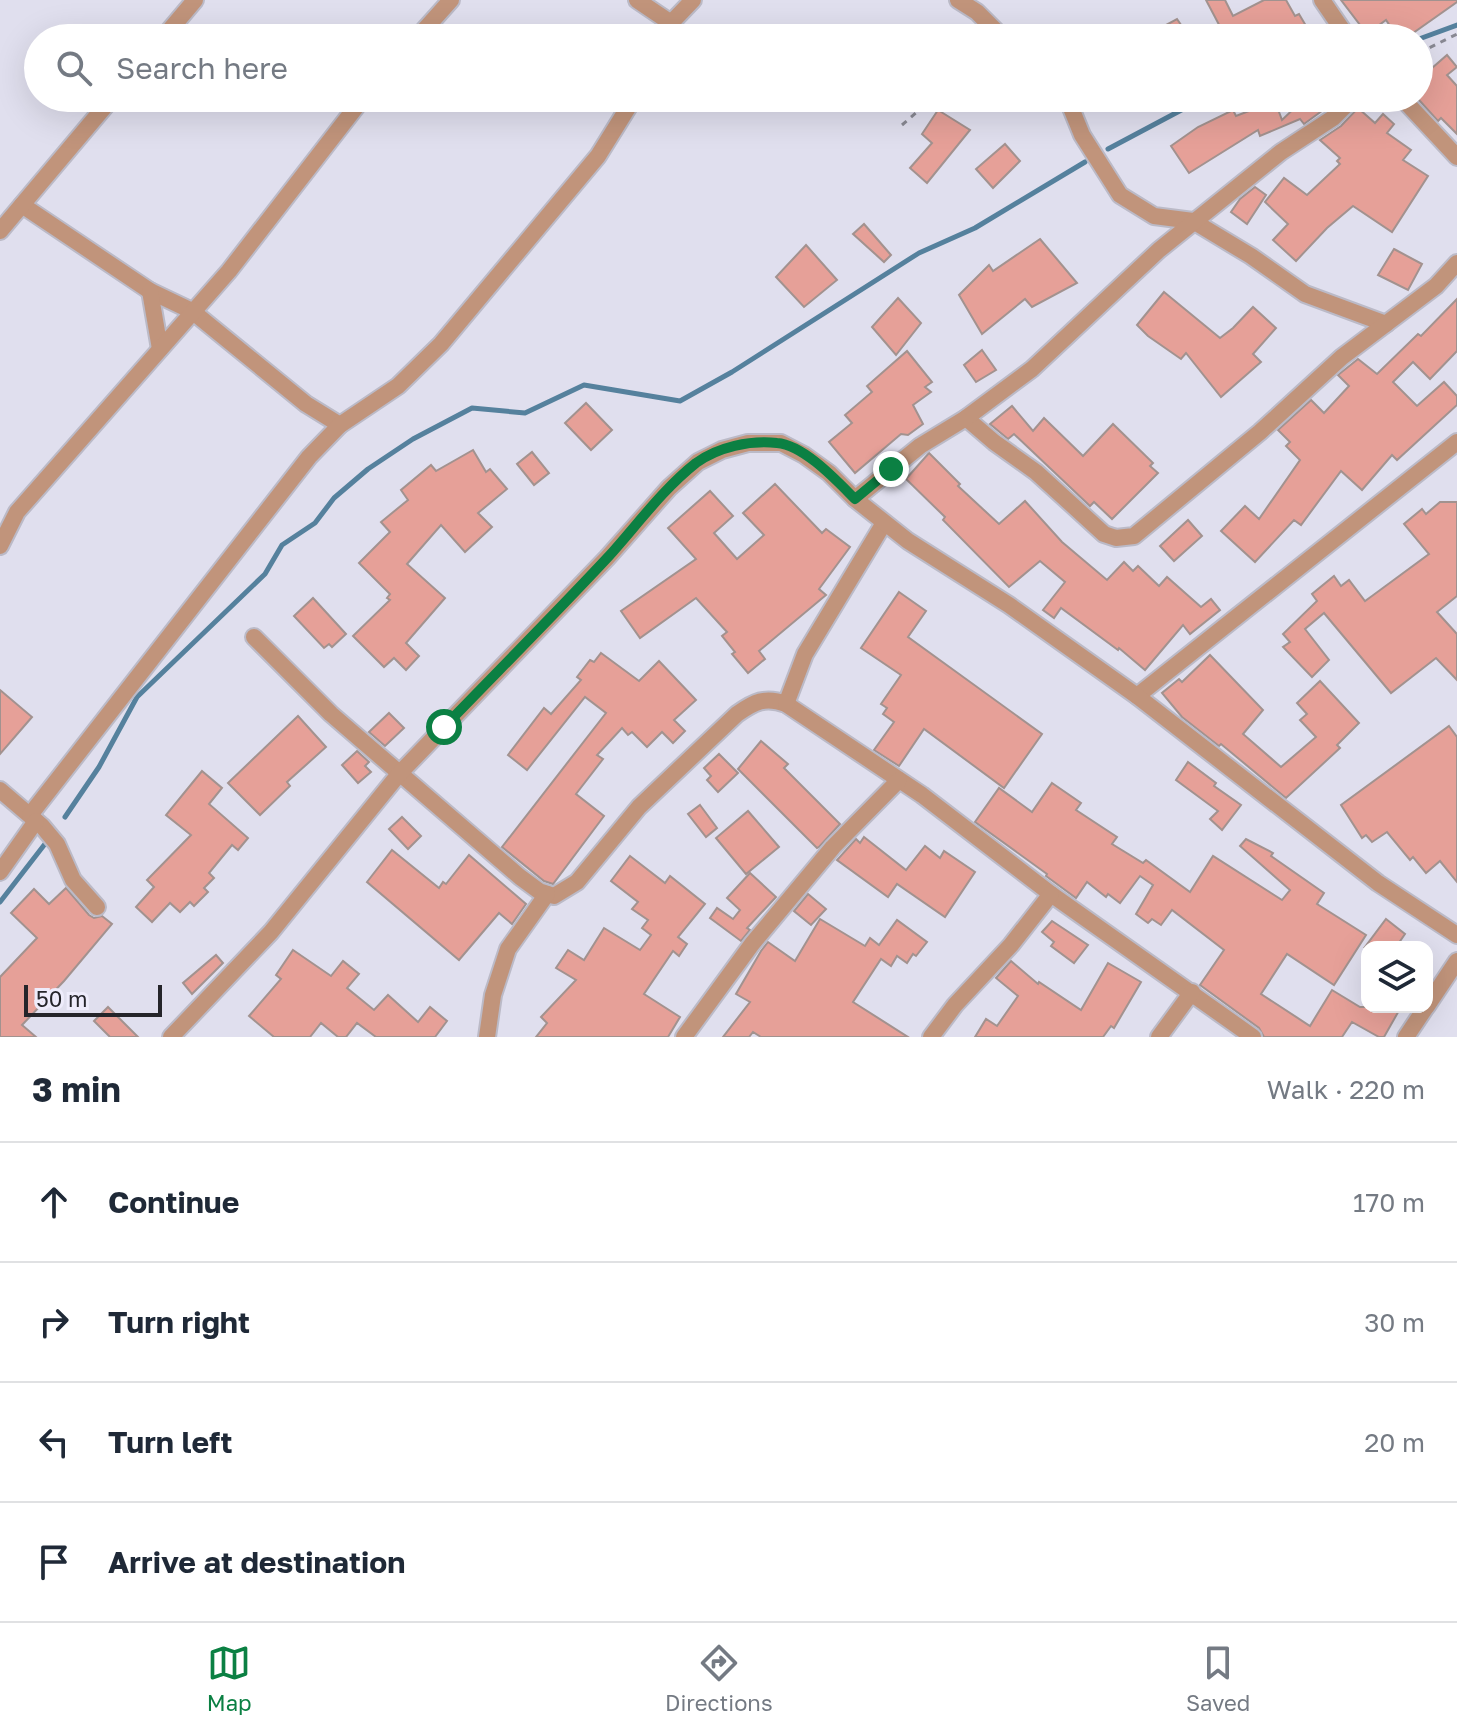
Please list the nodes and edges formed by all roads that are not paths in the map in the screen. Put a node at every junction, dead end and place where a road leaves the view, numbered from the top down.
1 (451, 0) edge
2 (637, 0) edge
3 (693, 0) edge
4 (958, 0) edge
5 (1322, 0) edge
6 (192, 2) edge
7 (174, 24) edge
8 (430, 24) edge
9 (662, 24) edge
10 (673, 24) edge
11 (989, 24) edge
12 (1338, 24) edge
13 (100, 112) edge
14 (352, 112) edge
15 (625, 112) edge
16 (1073, 112) edge
17 (1339, 112) edge
18 (1415, 112) edge
19 (1457, 157) edge
20 (22, 205) junction
21 (1193, 221) junction
22 (0, 231) edge
23 (1457, 263) edge
24 (150, 291) junction
25 (192, 311) junction
26 (1386, 324) junction
27 (160, 349) junction
28 (966, 418) junction
29 (340, 425) junction
30 (1457, 442) edge
31 (855, 499) junction
32 (884, 523) junction
33 (0, 546) edge
34 (254, 637) dead end
35 (1137, 696) junction
36 (786, 704) junction
37 (399, 774) junction
38 (899, 780) junction
39 (0, 790) edge
40 (33, 818) junction
41 (0, 872) edge
42 (547, 894) junction
43 (1051, 894) junction
44 (97, 907) dead end
45 (1457, 935) edge
46 (1457, 961) edge
47 (1192, 992) junction
48 (1433, 996) edge
49 (1421, 1013) edge
50 (171, 1037) edge
51 (487, 1037) edge
52 (684, 1037) edge
53 (931, 1037) edge
54 (1159, 1037) edge
55 (1253, 1037) edge
56 (1406, 1037) edge

1 - 8 street
2 - 9 street
3 - 10 street
4 - 11 street
5 - 12 street
6 - 7 street
13 - 20 street
14 - 25 street
15 - 29 street
16 - 21 street
17 - 21 street
18 - 19 street
20 - 22 street
20 - 24 street
21 - 26 street
21 - 28 street
23 - 26 street
24 - 25 street
24 - 27 street
25 - 27 street
25 - 29 street
26 - 28 street
27 - 33 street
28 - 31 street
29 - 40 street
30 - 35 street
31 - 32 street
31 - 37 street
32 - 35 street
32 - 36 street
34 - 37 street
35 - 45 street
36 - 38 street
36 - 42 street
37 - 42 street
37 - 50 street
38 - 43 street
38 - 52 street
39 - 40 street
40 - 41 street
40 - 44 street
42 - 51 street
43 - 47 street
43 - 53 street
46 - 48 street
47 - 54 street
47 - 55 street
49 - 56 street

